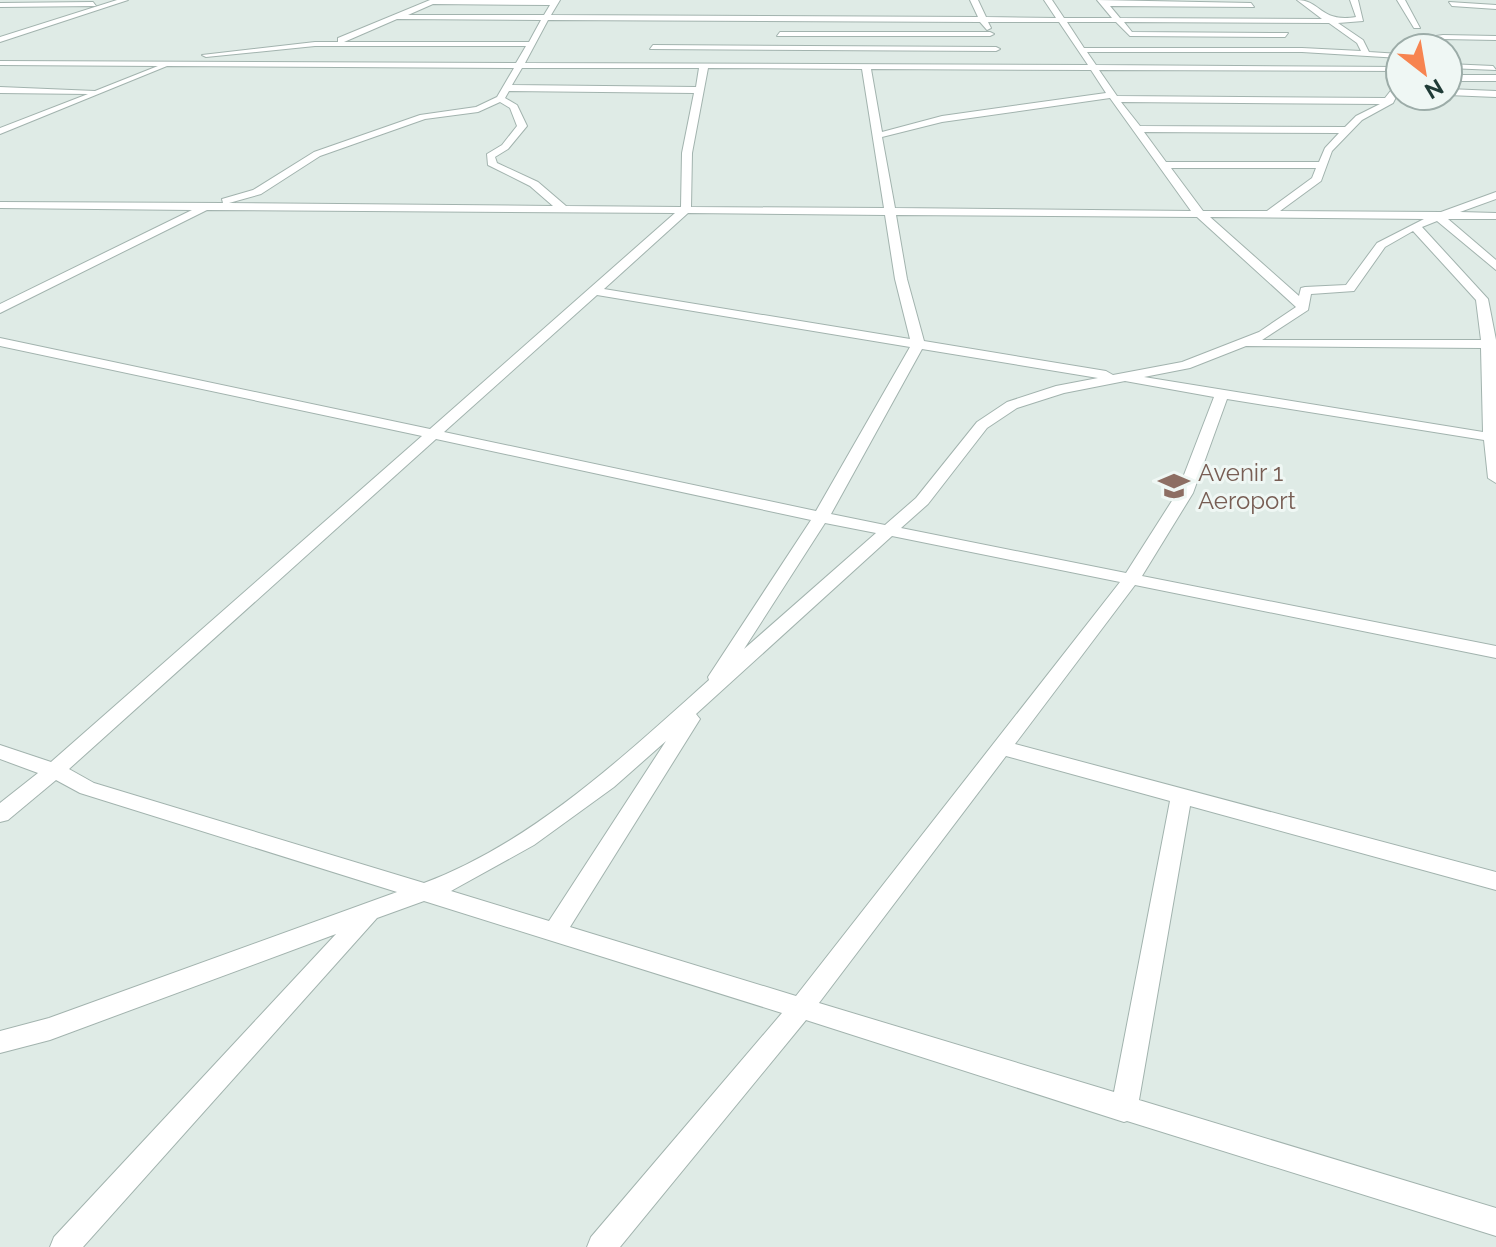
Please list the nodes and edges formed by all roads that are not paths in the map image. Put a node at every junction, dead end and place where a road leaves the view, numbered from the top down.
1 (124, 0) edge
2 (974, 0) edge
3 (1048, 0) edge
4 (1301, 0) edge
5 (1354, 0) edge
6 (1401, 0) edge
7 (433, 1) edge
8 (555, 1) edge
9 (492, 2) junction
10 (1103, 2) edge
11 (1158, 2) edge
12 (1194, 2) edge
13 (1248, 2) edge
14 (1451, 2) edge
15 (112, 4) junction
16 (0, 5) edge
17 (1492, 5) edge
18 (913, 10) dead end
19 (779, 14) junction
20 (395, 17) junction
21 (483, 18) junction
22 (545, 18) junction
23 (916, 19) junction
24 (983, 19) junction
25 (1062, 20) junction
26 (1117, 20) junction
27 (1458, 20) dead end
28 (1269, 21) junction
29 (1329, 21) junction
30 (1417, 26) dead end
31 (780, 34) junction
32 (990, 34) junction
33 (1157, 34) junction
34 (1285, 35) junction
35 (656, 37) dead end
36 (1464, 38) edge
37 (1496, 38) edge
38 (0, 40) edge
39 (326, 44) junction
40 (467, 44) junction
41 (531, 44) junction
42 (653, 47) junction
43 (780, 48) junction
44 (996, 49) junction
45 (1081, 50) junction
46 (1170, 50) junction
47 (1302, 50) junction
48 (1366, 53) junction
49 (1384, 55) edge
50 (0, 63) edge
51 (171, 64) junction
52 (309, 64) junction
53 (519, 65) junction
54 (648, 66) junction
55 (704, 66) junction
56 (781, 66) junction
57 (866, 66) junction
58 (1004, 67) junction
59 (1093, 67) junction
60 (1464, 67) edge
61 (1323, 68) junction
62 (1384, 69) edge
63 (1496, 69) edge
64 (1464, 78) edge
65 (1496, 78) edge
66 (506, 88) junction
67 (0, 90) edge
68 (20, 90) junction
69 (699, 90) junction
70 (102, 91) junction
71 (1464, 93) edge
72 (1496, 94) edge
73 (1113, 97) junction
74 (0, 98) edge
75 (500, 99) junction
76 (1384, 101) edge
77 (1384, 104) edge
78 (1137, 129) junction
79 (1348, 130) junction
80 (0, 131) edge
81 (877, 136) junction
82 (1163, 165) junction
83 (1324, 165) junction
84 (1496, 195) edge
85 (0, 205) edge
86 (205, 207) junction
87 (563, 209) junction
88 (686, 209) junction
89 (889, 211) junction
90 (1198, 212) junction
91 (1271, 213) junction
92 (1496, 216) edge
93 (1439, 217) junction
94 (1415, 226) junction
95 (1496, 266) edge
96 (596, 291) junction
97 (1304, 307) junction
98 (0, 309) edge
99 (0, 342) edge
100 (918, 344) junction
101 (1239, 344) junction
102 (1492, 344) edge
103 (1116, 377) junction
104 (1222, 393) junction
105 (436, 433) junction
106 (1493, 437) edge
107 (1496, 478) edge
108 (821, 517) junction
109 (889, 530) junction
110 (1131, 579) junction
111 (1496, 652) edge
112 (702, 700) junction
113 (1002, 748) junction
114 (0, 752) edge
115 (55, 771) junction
116 (1181, 796) junction
117 (0, 814) edge
118 (1496, 881) edge
119 (424, 892) junction
120 (370, 913) junction
121 (554, 932) junction
122 (801, 1008) junction
123 (0, 1042) edge
124 (1124, 1110) junction
125 (1496, 1222) edge
126 (64, 1247) edge
127 (601, 1247) edge

1 - 15 street
2 - 24 street
3 - 25 street
4 - 29 street
5 - 29 street
6 - 30 street
7 - 9 street
7 - 20 street
8 - 9 street
8 - 22 street
9 - 21 street
10 - 11 street
10 - 26 street
11 - 12 street
12 - 13 street
13 - 28 street
14 - 17 street
14 - 27 street
15 - 16 street
15 - 38 street
18 - 23 street
19 - 22 street
19 - 23 street
19 - 31 street
20 - 21 street
20 - 39 street
21 - 22 street
21 - 40 street
22 - 41 street
23 - 24 street
24 - 25 street
24 - 32 street
25 - 26 street
25 - 45 street
26 - 28 street
26 - 33 street
28 - 29 street
28 - 34 street
29 - 48 street
31 - 32 street
31 - 43 street
32 - 44 street
33 - 34 street
33 - 46 street
34 - 47 street
35 - 42 street
36 - 37 street
39 - 40 street
39 - 51 street
39 - 52 street
40 - 41 street
41 - 53 street
42 - 43 street
42 - 54 street
43 - 44 street
43 - 56 street
44 - 58 street
45 - 46 street
45 - 59 street
46 - 47 street
47 - 48 street
47 - 61 street
48 - 49 street
50 - 51 street
51 - 52 street
51 - 70 street
52 - 53 street
53 - 54 street
53 - 66 street
54 - 55 street
55 - 56 street
55 - 69 street
56 - 57 street
57 - 58 street
57 - 81 street
58 - 59 street
59 - 61 street
59 - 73 street
60 - 63 street
61 - 62 street
64 - 65 street
66 - 69 street
66 - 75 street
67 - 68 street
68 - 70 street
68 - 74 street
69 - 88 street
70 - 80 street
71 - 72 street
73 - 76 street
73 - 78 street
73 - 81 street
75 - 86 street
75 - 87 street
77 - 79 street
78 - 79 street
78 - 82 street
79 - 83 street
81 - 89 street
82 - 83 street
82 - 90 street
83 - 91 street
84 - 93 street
85 - 86 street
86 - 87 street
86 - 98 street
87 - 88 street
88 - 89 street
88 - 96 street
89 - 90 street
89 - 100 street
90 - 91 street
90 - 97 street
91 - 93 street
92 - 93 street
93 - 94 street
93 - 95 street
94 - 97 street
94 - 102 street
96 - 100 street
96 - 105 street
97 - 101 street
99 - 105 street
100 - 103 street
100 - 108 street
101 - 102 street
101 - 103 street
102 - 106 street
103 - 104 street
103 - 109 street
104 - 106 street
104 - 110 street
105 - 108 street
105 - 115 street
106 - 107 street
108 - 109 street
108 - 112 street
109 - 110 street
109 - 112 street
110 - 111 street
110 - 113 street
112 - 119 street
112 - 121 street
113 - 116 street
113 - 122 street
114 - 115 street
115 - 117 street
115 - 119 street
116 - 118 street
116 - 124 street
119 - 120 street
119 - 121 street
120 - 123 street
120 - 126 street
121 - 122 street
122 - 124 street
122 - 127 street
124 - 125 street

